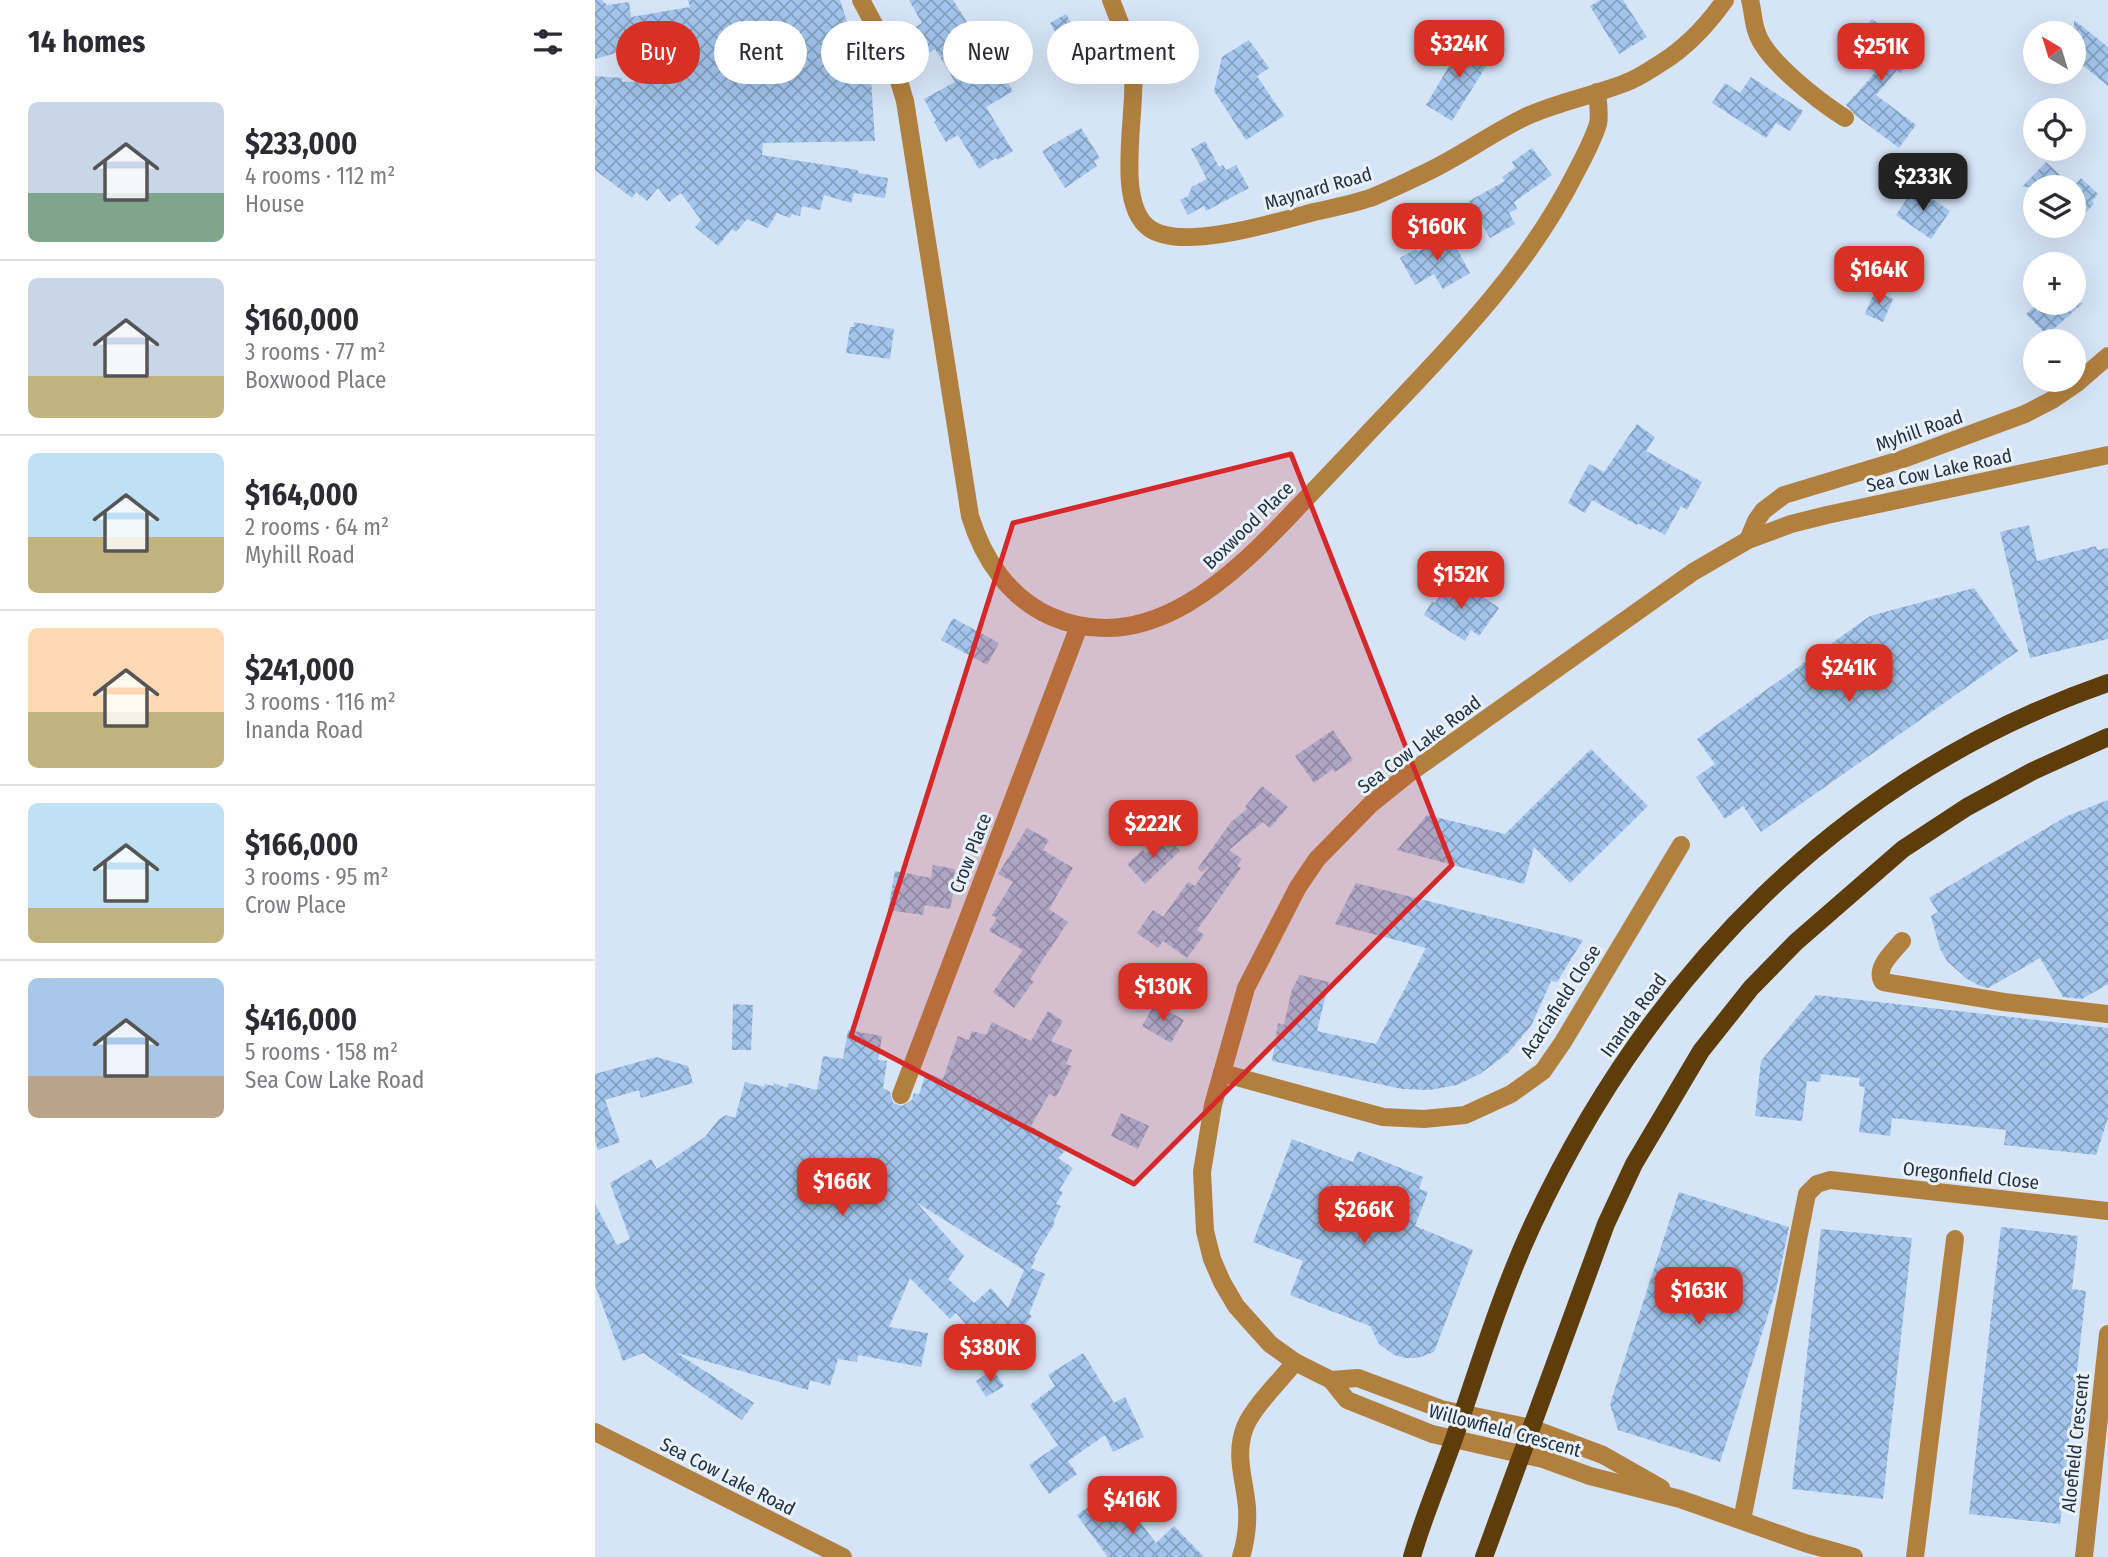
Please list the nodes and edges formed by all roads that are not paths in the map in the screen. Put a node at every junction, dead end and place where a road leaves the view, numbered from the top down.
1 (861, 0) edge
2 (1111, 0) edge
3 (1725, 0) edge
4 (1750, 0) edge
5 (1597, 92) junction
6 (1845, 118) dead end
7 (2108, 356) edge
8 (2108, 455) edge
9 (1748, 540) junction
10 (1079, 626) junction
11 (2108, 682) edge
12 (2108, 737) edge
13 (1681, 845) dead end
14 (1902, 941) dead end
15 (2108, 1014) edge
16 (1223, 1073) junction
17 (901, 1095) dead end
18 (2108, 1211) edge
19 (1955, 1239) dead end
20 (2108, 1334) edge
21 (1295, 1362) junction
22 (1331, 1380) junction
23 (1463, 1413) junction
24 (1531, 1428) junction
25 (595, 1432) edge
26 (1454, 1438) junction
27 (1521, 1456) junction
28 (1679, 1499) junction
29 (1742, 1520) junction
30 (843, 1557) edge
31 (1241, 1557) edge
32 (1412, 1557) edge
33 (1484, 1557) edge
34 (1854, 1557) edge
35 (1915, 1557) edge
36 (2084, 1557) edge

1 - 10 street, Boxwood Place
2 - 5 street, Maynard Road
3 - 5 street, Maynard Road
4 - 6 street
5 - 10 street, Boxwood Place
7 - 9 street, Myhill Road
8 - 9 street, Sea Cow Lake Road
9 - 16 street, Sea Cow Lake Road
10 - 17 street, Crow Place
11 - 23 main road, Inanda Road
12 - 24 main road
13 - 16 street, Acaciafield Close
14 - 15 street
16 - 21 street, Sea Cow Lake Road
18 - 29 street, Oregonfield Close
19 - 35 street
20 - 36 street, Aloefield Crescent
21 - 22 street, Willowfield Crescent
21 - 31 street
22 - 23 street, Willowfield Crescent
22 - 26 street, Willowfield Crescent
23 - 24 street, Willowfield Crescent
23 - 26 main road, Inanda Road
24 - 27 main road
24 - 28 street, Willowfield Crescent
25 - 30 street, Sea Cow Lake Road
26 - 27 street, Willowfield Crescent
26 - 32 main road, Inanda Road
27 - 28 street, Willowfield Crescent
27 - 33 main road
28 - 29 street, Willowfield Crescent
29 - 34 street, Willowfield Crescent

